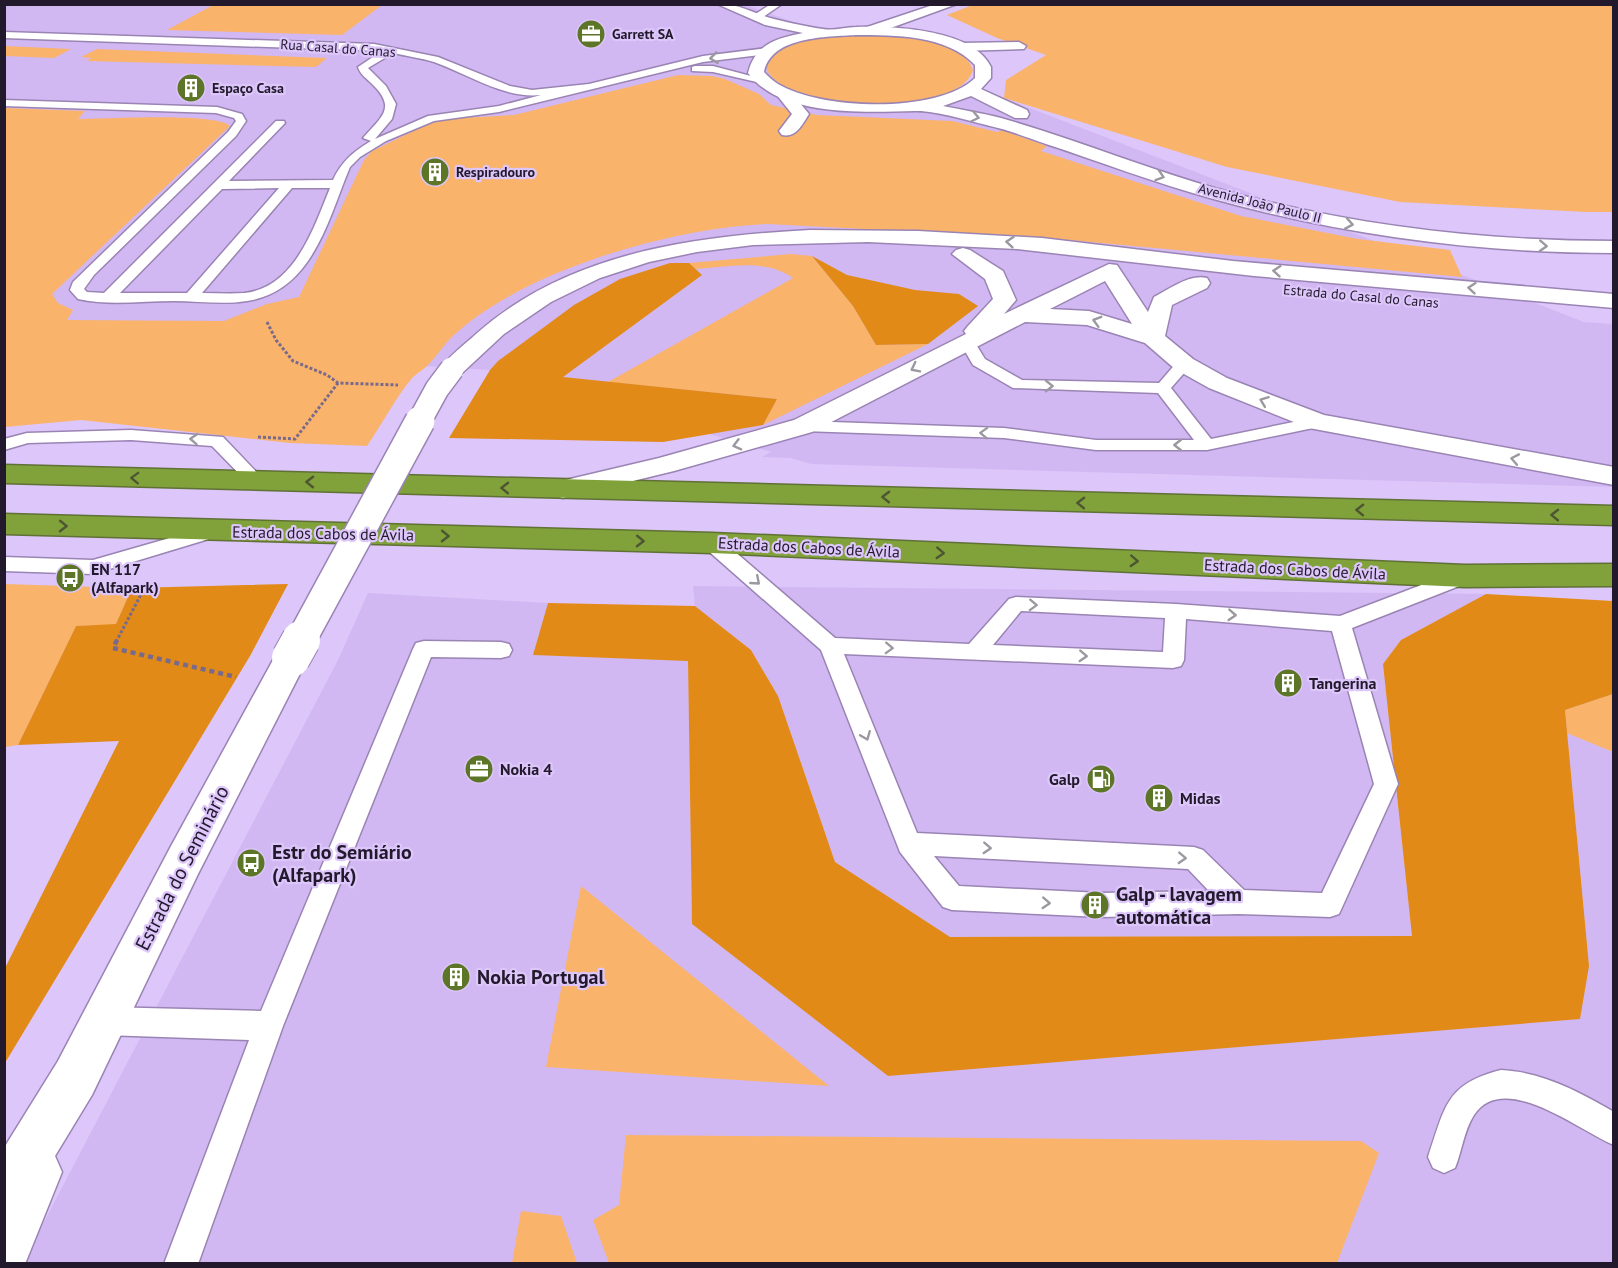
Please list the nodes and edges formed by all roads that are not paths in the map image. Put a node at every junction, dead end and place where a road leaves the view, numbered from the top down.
1 (723, 4) edge
2 (777, 4) edge
3 (951, 4) edge
4 (919, 16) junction
5 (763, 20) junction
6 (869, 31) junction
7 (828, 33) junction
8 (4, 35) edge
9 (929, 37) junction
10 (793, 40) junction
11 (961, 47) junction
12 (393, 50) junction
13 (767, 51) junction
14 (984, 68) junction
15 (662, 69) junction
16 (761, 80) junction
17 (581, 88) junction
18 (970, 90) junction
19 (784, 94) junction
20 (4, 103) edge
21 (917, 105) junction
22 (280, 123) dead end
23 (788, 131) dead end
24 (345, 166) junction
25 (289, 184) junction
26 (336, 184) junction
27 (219, 185) junction
28 (1614, 229) edge
29 (811, 236) junction
30 (1068, 247) junction
31 (1614, 248) edge
32 (963, 254) junction
33 (1109, 270) junction
34 (1205, 274) junction
35 (108, 297) junction
36 (191, 297) junction
37 (1614, 302) edge
38 (1614, 312) edge
39 (1025, 315) junction
40 (1153, 338) junction
41 (967, 341) junction
42 (1184, 364) junction
43 (1163, 388) junction
44 (1318, 422) junction
45 (803, 426) junction
46 (4, 445) edge
47 (1207, 445) junction
48 (4, 474) edge
49 (1614, 476) edge
50 (256, 481) junction
51 (563, 489) junction
52 (1614, 516) edge
53 (4, 524) edge
54 (219, 530) junction
55 (712, 543) junction
56 (4, 564) edge
57 (1465, 576) junction
58 (1614, 576) edge
59 (1176, 611) junction
60 (1341, 624) junction
61 (830, 646) junction
62 (501, 650) dead end
63 (975, 651) junction
64 (291, 658) joint
65 (909, 844) junction
66 (1238, 902) junction
67 (104, 1021) junction
68 (269, 1026) junction
69 (75, 1078) junction
70 (1614, 1130) edge
71 (1444, 1157) dead end
72 (4, 1195) edge
73 (4, 1251) edge
74 (181, 1263) edge

1 - 5 street
2 - 5 lane
3 - 4 street
4 - 6 street
4 - 9 street
5 - 7 street
5 - 10 street
6 - 7 street
6 - 9 street
7 - 10 street
8 - 12 lane, Rua Casal do Canas
9 - 11 street
10 - 13 street
11 - 14 street
11 - 14 street
12 - 17 lane, Rua Casal do Canas
12 - 24 lane
13 -> 15 lane, Rua Casal do Canas
13 - 16 street
14 - 18 street
15 - 16 lane, Rua Casal do Canas
15 - 17 lane, Rua Casal do Canas
16 - 19 street, Avenida João Paulo II
17 - 24 lane
18 - 21 street, Avenida João Paulo II
18 - 28 street, Avenida João Paulo II
19 - 21 street, Avenida João Paulo II
19 - 23 street
20 - 35 lane
21 -> 31 street, Avenida João Paulo II
22 - 27 lane
24 - 26 lane
25 - 26 lane
25 - 27 lane
25 - 36 lane
26 - 36 lane
27 - 35 lane
30 -> 29 street, Estrada do Casal do Canas
29 - 32 street, Estrada do Casal do Canas
29 - 64 street, Estrada do Casal do Canas, bridge
30 - 33 street, Estrada do Casal do Canas
30 - 34 street, Estrada do Casal do Canas
32 - 33 street, Estrada do Casal do Canas
32 - 41 street
33 - 34 street, Estrada do Casal do Canas
33 - 39 street
33 - 40 street
37 -> 34 street, Estrada do Casal do Canas
34 - 38 street, Estrada do Casal do Canas
34 - 40 street
35 - 36 lane
40 -> 39 street
39 - 41 street
40 - 42 street
41 -> 43 lane
41 -> 45 street
42 - 43 lane
44 -> 42 street
43 - 47 lane
44 - 47 lane
49 -> 44 street
47 -> 45 lane
45 -> 51 street
50 -> 46 lane
50 -> 48 highway
51 -> 50 highway
52 -> 51 highway
53 -> 54 highway, Estrada dos Cabos de Ávila
54 -> 55 highway, Estrada dos Cabos de Ávila
54 - 56 lane
55 -> 57 highway, Estrada dos Cabos de Ávila
55 -> 61 lane
57 - 58 highway, Estrada dos Cabos de Ávila
57 - 60 lane
59 -> 60 lane
63 -> 59 lane
63 -> 59 lane
60 - 66 lane
61 -> 63 lane
61 -> 65 lane
62 - 68 lane
64 - 67 street, Estrada do Seminário
65 -> 66 lane
65 -> 66 lane
67 - 68 lane
67 - 69 street, Estrada do Seminário
68 - 74 lane
69 - 72 street, Estrada do Seminário
69 - 73 street, Estrada do Seminário
70 - 71 lane

